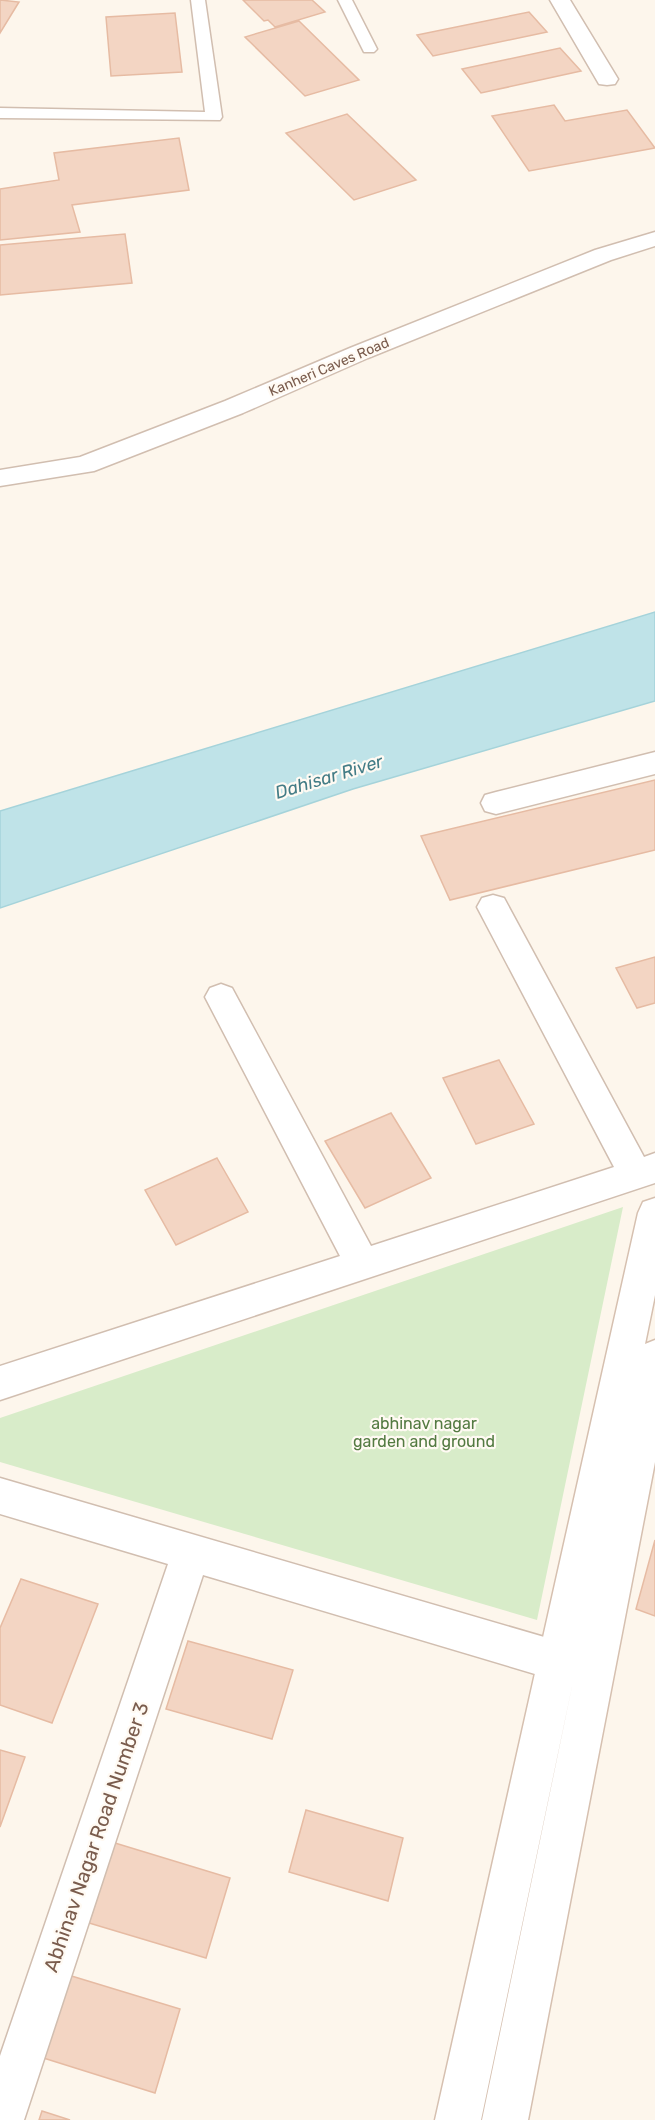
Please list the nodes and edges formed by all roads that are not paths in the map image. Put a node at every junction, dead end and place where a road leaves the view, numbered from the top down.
1 (198, 0) edge
2 (345, 0) edge
3 (560, 0) edge
4 (369, 49) dead end
5 (607, 79) dead end
6 (0, 113) edge
7 (655, 239) edge
8 (0, 478) edge
9 (655, 763) edge
10 (496, 803) dead end
11 (493, 907) dead end
12 (221, 997) dead end
13 (645, 1171) edge
14 (655, 1213) edge
15 (362, 1264) junction
16 (655, 1357) edge
17 (0, 1383) edge
18 (0, 1496) edge
19 (191, 1553) junction
20 (577, 1667) junction
21 (486, 1992) junction
22 (528, 2004) junction
23 (1, 2120) edge
24 (458, 2120) edge
25 (505, 2120) edge

1 - 6 lane
2 - 4 lane
3 - 5 street
7 - 8 street, Kanheri Caves Road
9 - 10 street
11 - 13 street
12 - 15 street
13 - 15 street
14 - 20 street
15 - 17 street
16 - 20 street
18 - 19 street
19 - 20 street
19 - 23 street, Abhinav Nagar Road Number 3
20 - 21 street
20 - 22 street
21 - 22 street
21 - 24 street
22 - 25 street

